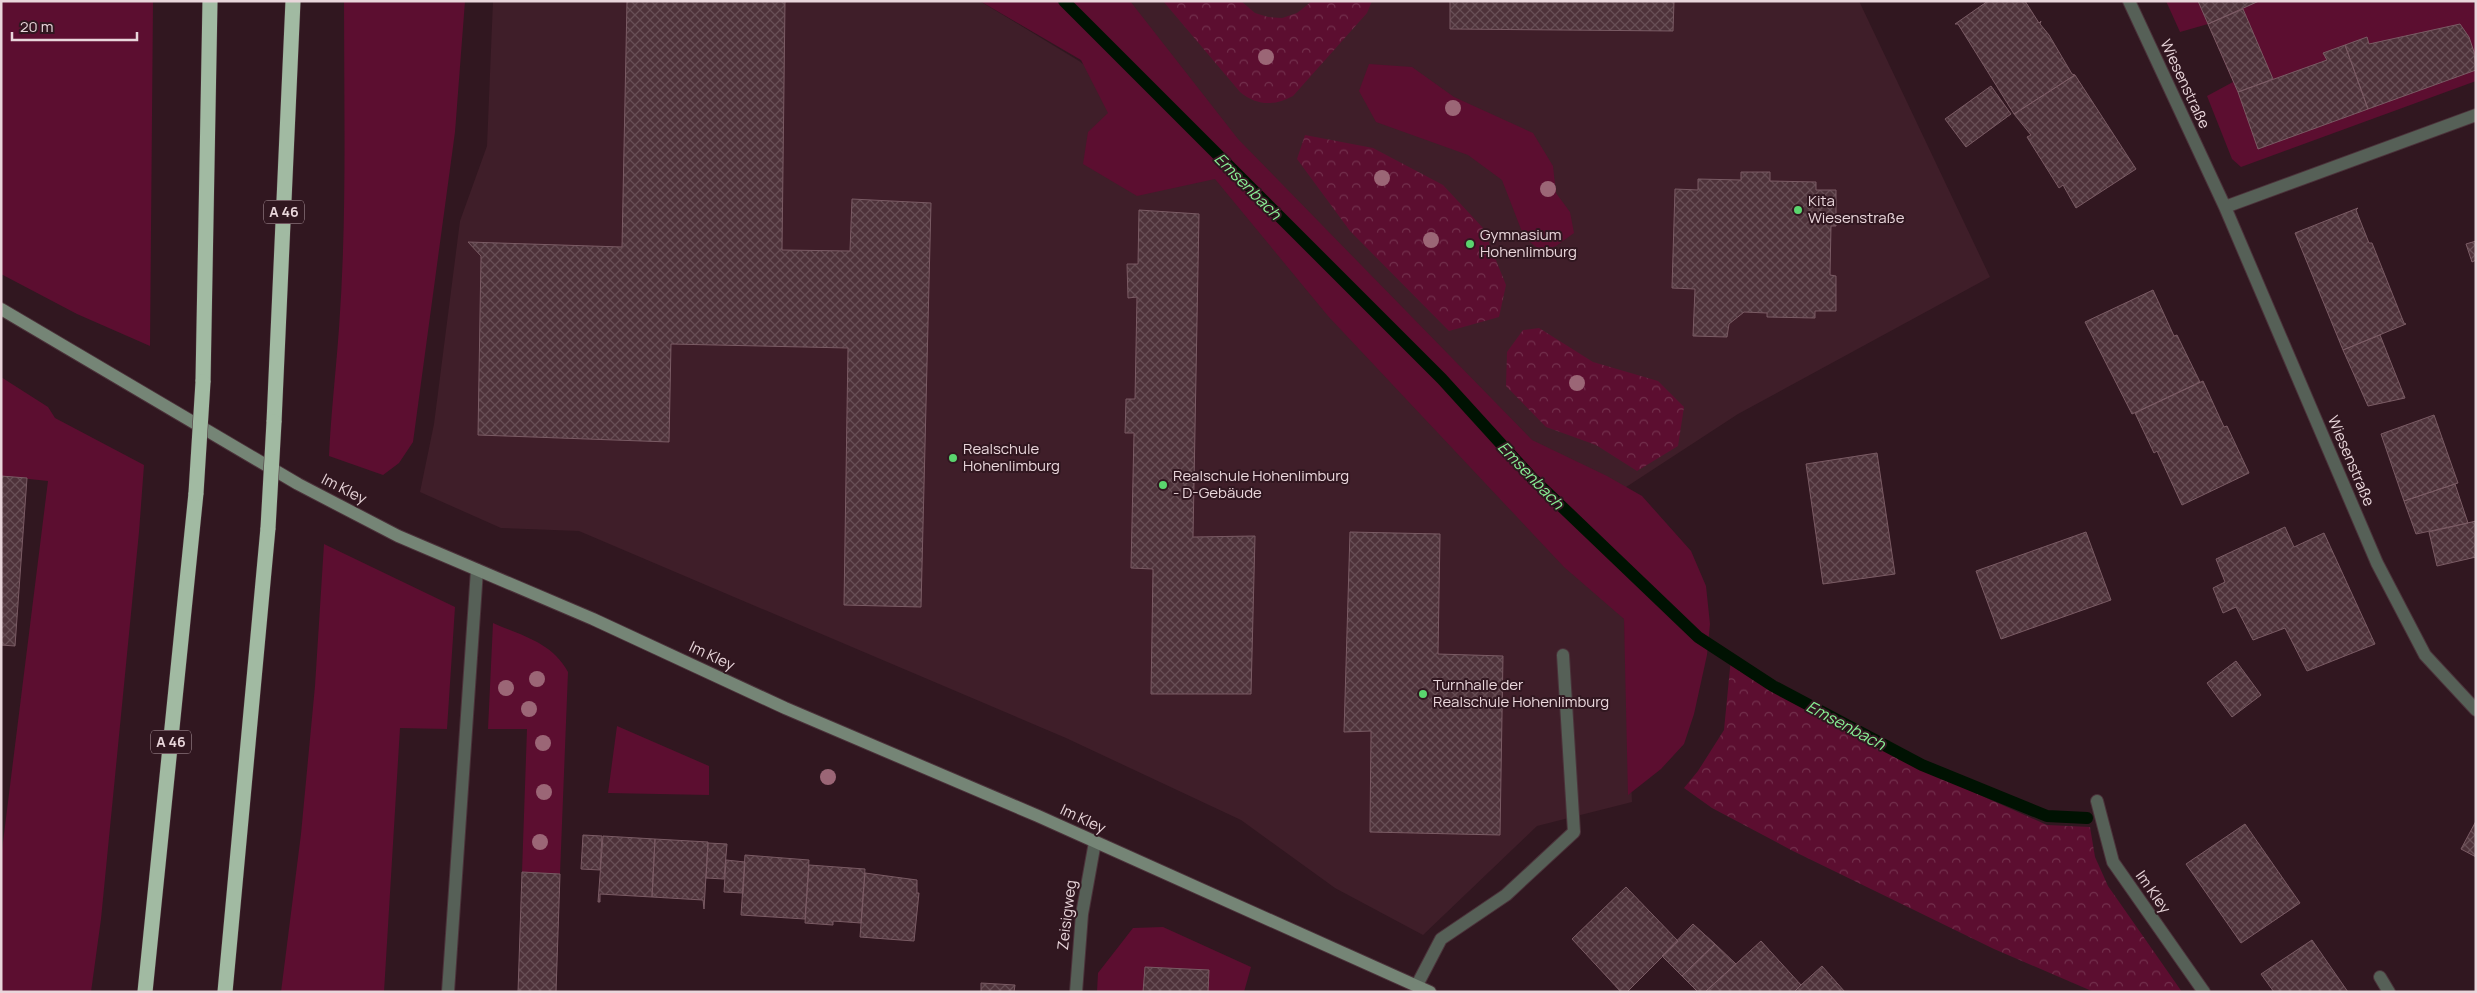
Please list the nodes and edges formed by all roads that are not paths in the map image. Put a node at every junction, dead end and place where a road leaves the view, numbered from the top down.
1 (210, 1) edge
2 (293, 1) edge
3 (2129, 1) edge
4 (2476, 116) edge
5 (2225, 207) junction
6 (1, 309) edge
7 (477, 570) junction
8 (1564, 655) dead end
9 (2476, 710) edge
10 (2097, 801) dead end
11 (1095, 842) junction
12 (2380, 977) dead end
13 (1417, 985) junction
14 (145, 992) edge
15 (224, 992) edge
16 (448, 992) edge
17 (1076, 992) edge
18 (1430, 992) edge
19 (2204, 992) edge
20 (2389, 992) edge

1 - 14 highway, A 46, bridge
2 - 15 highway, A 46, bridge
3 - 5 street, Wiesenstraße
4 - 5 street
5 - 9 street, Wiesenstraße
6 - 7 street, Im Kley
7 - 11 street, Im Kley
7 - 16 street
8 - 13 street
10 - 19 street, Im Kley
11 - 13 street, Im Kley
11 - 17 street, Zeisigweg
12 - 20 street
13 - 18 street, Im Kley

